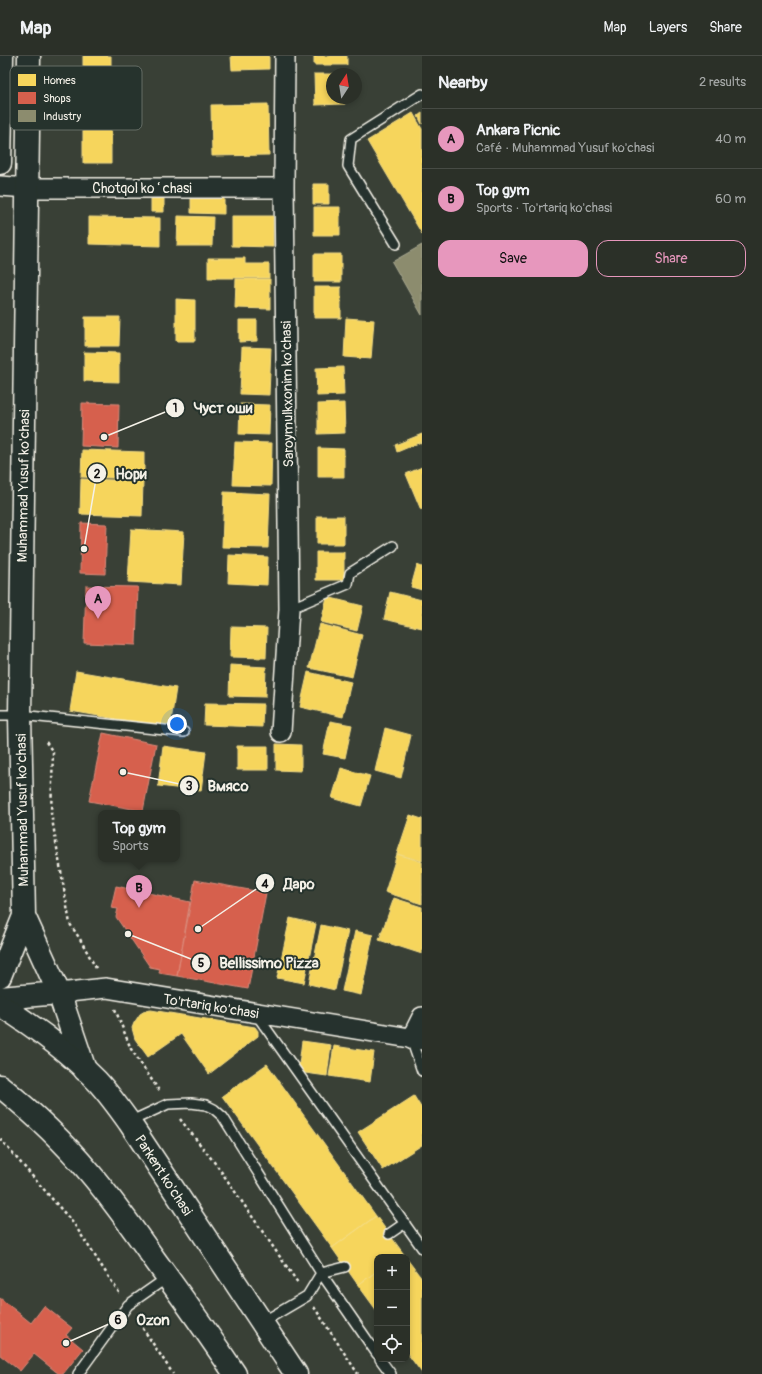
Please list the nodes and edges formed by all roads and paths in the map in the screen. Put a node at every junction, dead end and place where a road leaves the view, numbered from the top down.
1 (2, 56) edge
2 (29, 56) edge
3 (285, 56) edge
4 (29, 66) edge
5 (422, 94) edge
6 (28, 130) edge
7 (0, 163) edge
8 (0, 186) edge
9 (28, 188) junction
10 (284, 188) junction
11 (396, 244) dead end
12 (393, 546) dead end
13 (289, 609) junction
14 (10, 715) edge
15 (184, 732) dead end
16 (281, 732) dead end
17 (46, 742) dead end
18 (24, 916) junction
19 (0, 976) edge
20 (106, 988) junction
21 (59, 993) junction
22 (0, 998) edge
23 (0, 1005) edge
24 (255, 1013) junction
25 (422, 1017) edge
26 (417, 1040) edge
27 (86, 1070) junction
28 (422, 1071) edge
29 (0, 1086) edge
30 (168, 1104) junction
31 (129, 1122) junction
32 (0, 1140) edge
33 (405, 1223) junction
34 (390, 1234) dead end
35 (422, 1248) edge
36 (345, 1267) dead end
37 (321, 1273) junction
38 (168, 1277) junction
39 (307, 1296) junction
40 (128, 1305) junction
41 (261, 1323) junction
42 (374, 1350) edge
43 (382, 1362) edge
44 (78, 1374) edge
45 (173, 1374) edge
46 (235, 1374) edge
47 (296, 1374) edge
48 (358, 1374) edge
49 (391, 1374) edge

1 - 7 street
2 - 4 street, Muhammad Yusuf ko'chasi
3 - 10 street, Saroymulkxonim ko'chasi
5 - 11 lane
6 - 9 street, Muhammad Yusuf ko'chasi
8 - 9 street, Chotqol koʻchasi
9 - 10 street, Chotqol koʻchasi
9 - 14 street, Muhammad Yusuf ko'chasi
10 - 13 street, Saroymulkxonim ko'chasi
12 - 13 lane
13 - 16 street, Saroymulkxonim ko'chasi
14 - 15 lane
14 - 18 street, Muhammad Yusuf ko'chasi
17 - 20 path
18 - 19 street, Muhammad Yusuf ko'chasi
18 - 21 street, Muhammad Yusuf ko'chasi
20 - 21 street, To'rtariq ko'chasi
20 - 24 street, To'rtariq ko'chasi
20 - 30 path
21 - 22 street, To'rtariq ko'chasi
21 - 27 street, Muhammad Yusuf ko'chasi
23 - 27 street, Parkent ko'chasi
24 - 26 street, To'rtariq ko'chasi
24 - 33 lane
25 - 26 street
26 - 28 lane
27 - 31 street, Parkent ko'chasi
29 - 38 street
30 - 31 lane
30 - 37 lane
30 - 39 path
31 - 41 street, Parkent ko'chasi
32 - 40 path
33 - 34 lane
33 - 35 lane
36 - 37 lane
37 - 39 lane
37 - 42 lane
38 - 40 lane
38 - 46 street
39 - 41 lane
39 - 48 path
40 - 44 lane
40 - 45 path
41 - 47 street, Parkent ko'chasi
43 - 49 lane

